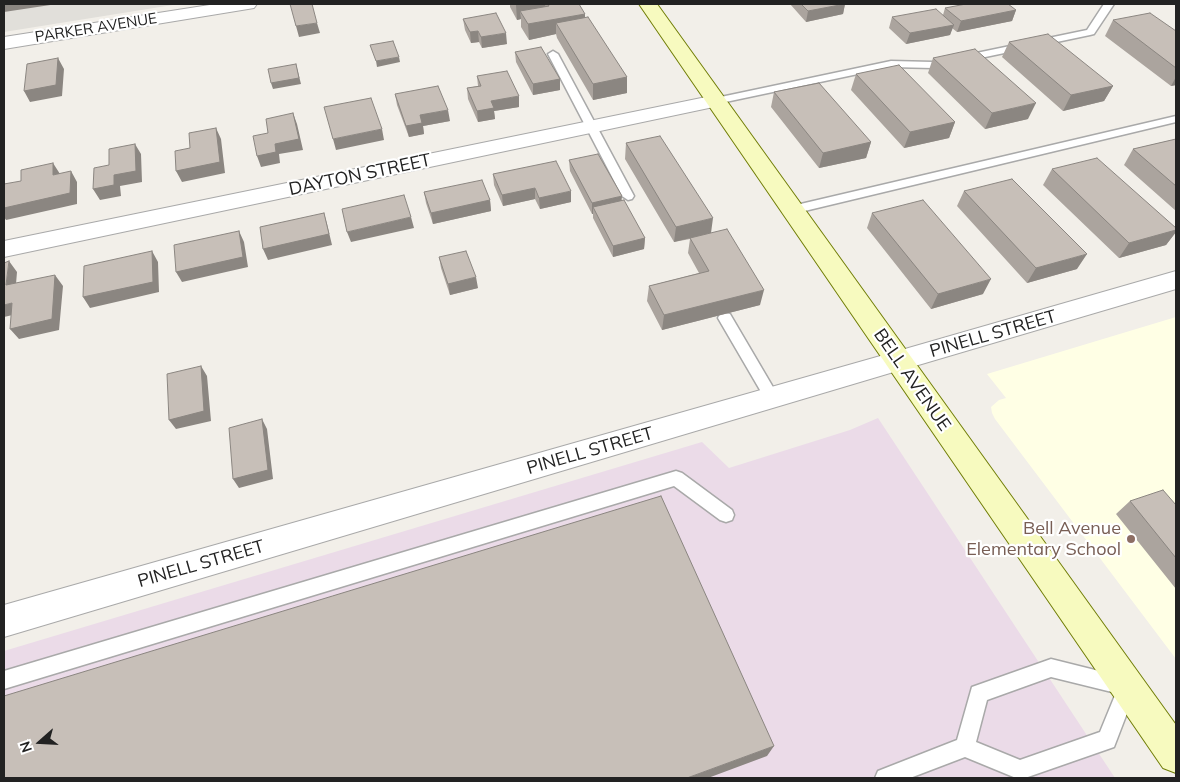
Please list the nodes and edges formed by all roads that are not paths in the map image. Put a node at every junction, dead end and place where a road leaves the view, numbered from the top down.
1 (248, 4) edge
2 (648, 4) edge
3 (1109, 4) edge
4 (4, 43) edge
5 (553, 54) dead end
6 (716, 101) junction
7 (1176, 119) edge
8 (591, 127) junction
9 (628, 196) dead end
10 (792, 210) junction
11 (4, 249) edge
12 (1176, 280) edge
13 (725, 318) edge
14 (898, 361) junction
15 (772, 398) junction
16 (726, 515) dead end
17 (4, 621) edge
18 (4, 680) edge
19 (1128, 687) junction
20 (965, 747) junction
21 (1176, 755) edge
22 (884, 778) edge

1 - 4 street, PARKER AVENUE
2 - 6 main road, BELL AVENUE
3 - 6 lane
5 - 8 lane
6 - 8 street, DAYTON STREET
6 - 10 main road, BELL AVENUE
7 - 10 lane
8 - 9 lane
8 - 11 street, DAYTON STREET
10 - 14 main road, BELL AVENUE
12 - 14 street, PINELL STREET
13 - 15 lane
14 - 15 street, PINELL STREET
14 - 19 main road, BELL AVENUE
15 - 17 street, PINELL STREET
16 - 18 lane
19 - 20 lane
19 - 20 lane
19 - 21 main road, BELL AVENUE
20 - 22 lane

